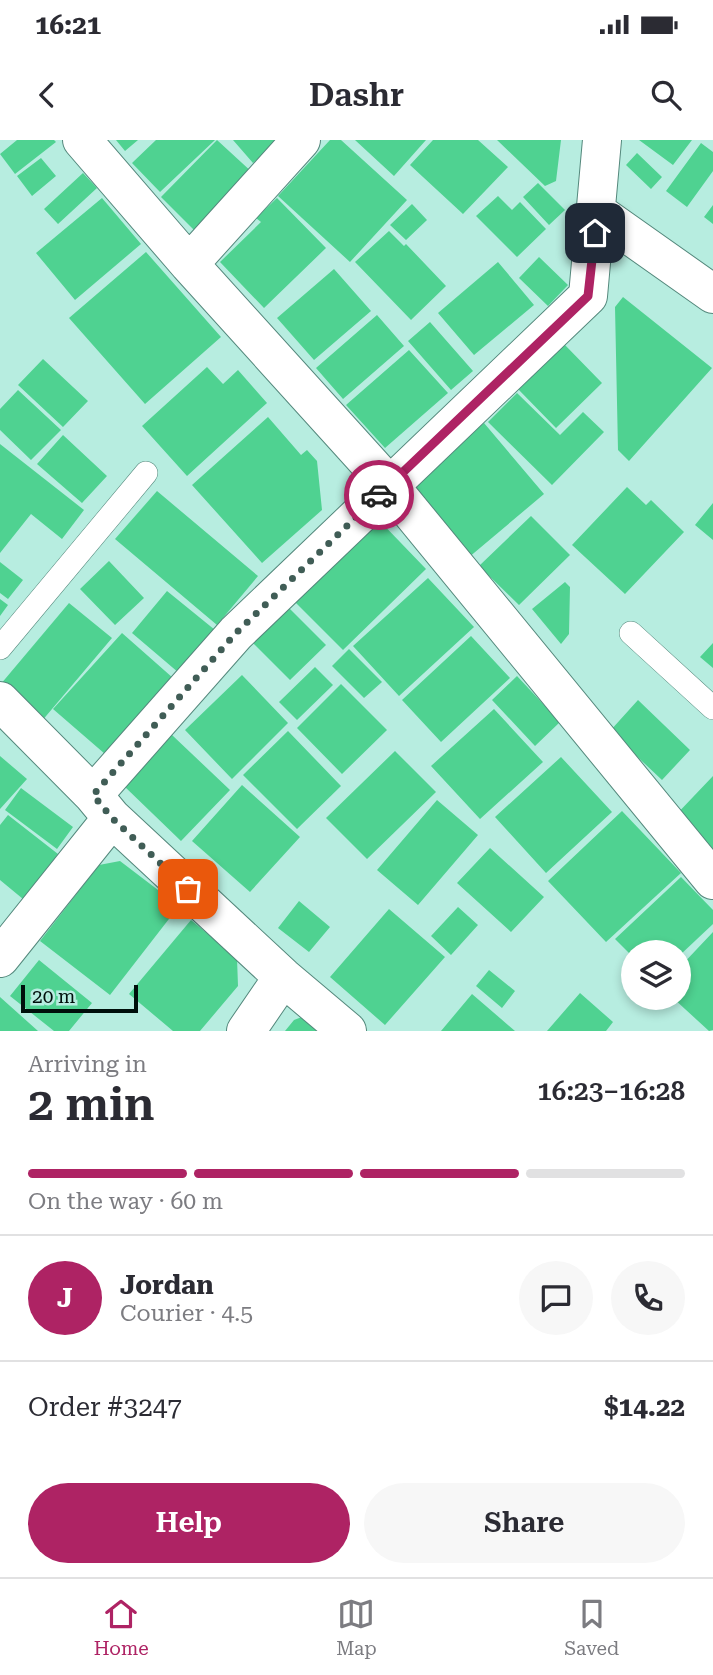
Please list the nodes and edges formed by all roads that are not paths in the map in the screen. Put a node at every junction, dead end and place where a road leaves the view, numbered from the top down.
1 (82, 140) edge
2 (302, 140) edge
3 (602, 140) edge
4 (597, 212) junction
5 (189, 264) junction
6 (713, 294) edge
7 (146, 473) dead end
8 (389, 485) junction
9 (631, 633) dead end
10 (0, 648) edge
11 (0, 701) edge
12 (713, 708) edge
13 (103, 806) junction
14 (713, 880) edge
15 (0, 958) edge
16 (283, 977) junction
17 (246, 1031) edge
18 (347, 1031) edge

1 - 5 street
2 - 5 street
3 - 4 street
4 - 6 street
4 - 8 street
5 - 8 street
7 - 10 lane
8 - 13 street
8 - 14 street
9 - 12 lane
11 - 13 street
13 - 15 street
13 - 16 street
16 - 17 street
16 - 18 street

